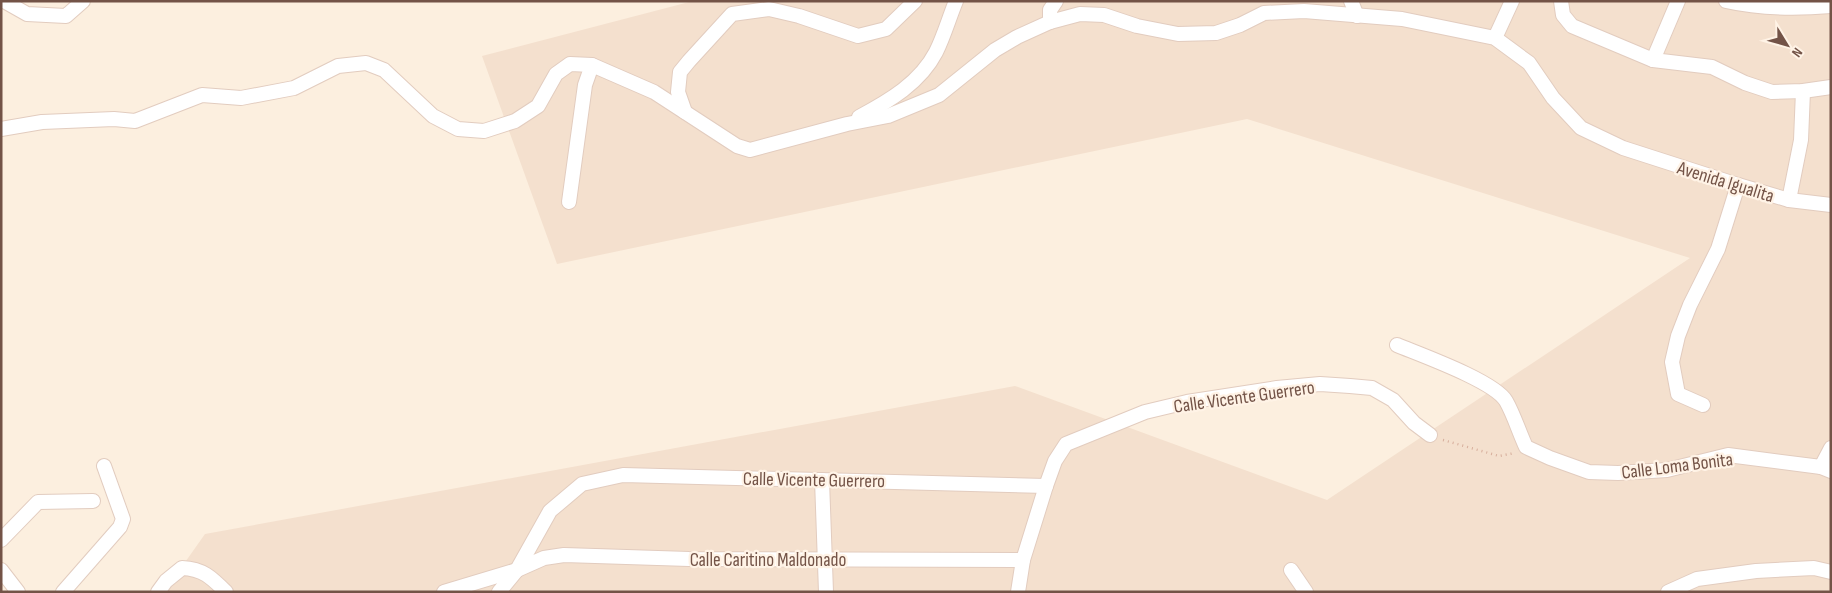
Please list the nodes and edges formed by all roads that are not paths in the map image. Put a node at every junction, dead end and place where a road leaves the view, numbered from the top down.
1 (4, 1) edge
2 (83, 1) edge
3 (916, 1) edge
4 (956, 1) edge
5 (1056, 1) edge
6 (1351, 1) edge
7 (1512, 1) edge
8 (1678, 1) edge
9 (1726, 1) edge
10 (1831, 6) edge
11 (1562, 8) edge
12 (1357, 16) junction
13 (1050, 22) junction
14 (1495, 38) junction
15 (1653, 60) junction
16 (592, 64) junction
17 (1831, 87) edge
18 (1803, 92) junction
19 (684, 112) junction
20 (847, 124) junction
21 (1, 129) edge
22 (1738, 185) junction
23 (1789, 200) junction
24 (569, 202) dead end
25 (1831, 205) edge
26 (1397, 346) dead end
27 (1703, 405) dead end
28 (1430, 436) road end
29 (1831, 448) edge
30 (104, 466) dead end
31 (1826, 469) edge
32 (822, 480) junction
33 (1046, 486) junction
34 (93, 501) dead end
35 (1, 540) edge
36 (824, 558) junction
37 (1023, 560) junction
38 (1, 570) edge
39 (517, 570) junction
40 (1291, 570) dead end
41 (1831, 572) edge
42 (18, 592) edge
43 (63, 592) edge
44 (158, 592) edge
45 (226, 592) edge
46 (444, 592) edge
47 (498, 592) edge
48 (826, 592) edge
49 (1018, 592) edge
50 (1306, 592) edge
51 (1668, 592) edge

1 - 2 street
3 - 19 street
4 - 20 street
5 - 13 street
6 - 12 street
7 - 14 street
8 - 15 street
9 - 10 street
11 - 15 street
12 - 13 street
12 - 14 street
13 - 20 street
14 - 22 street, Avenida Igualita
15 - 18 street
16 - 19 street
16 - 21 street
16 - 24 street
17 - 18 street
18 - 23 street
19 - 20 street
22 - 23 street, Avenida Igualita
22 - 27 street
23 - 25 street, Avenida Igualita
26 - 31 street, Calle Loma Bonita
28 - 33 street, Calle Vicente Guerrero
29 - 31 street
30 - 43 street
32 - 33 street, Calle Vicente Guerrero
32 - 36 street
32 - 39 street, Calle Vicente Guerrero
33 - 37 street
34 - 35 street
36 - 37 street, Calle Caritino Maldonado
36 - 39 street, Calle Caritino Maldonado
36 - 48 street
37 - 49 street
38 - 42 street
39 - 46 street, Calle Caritino Maldonado
39 - 47 street
40 - 50 street
41 - 51 street
44 - 45 street

